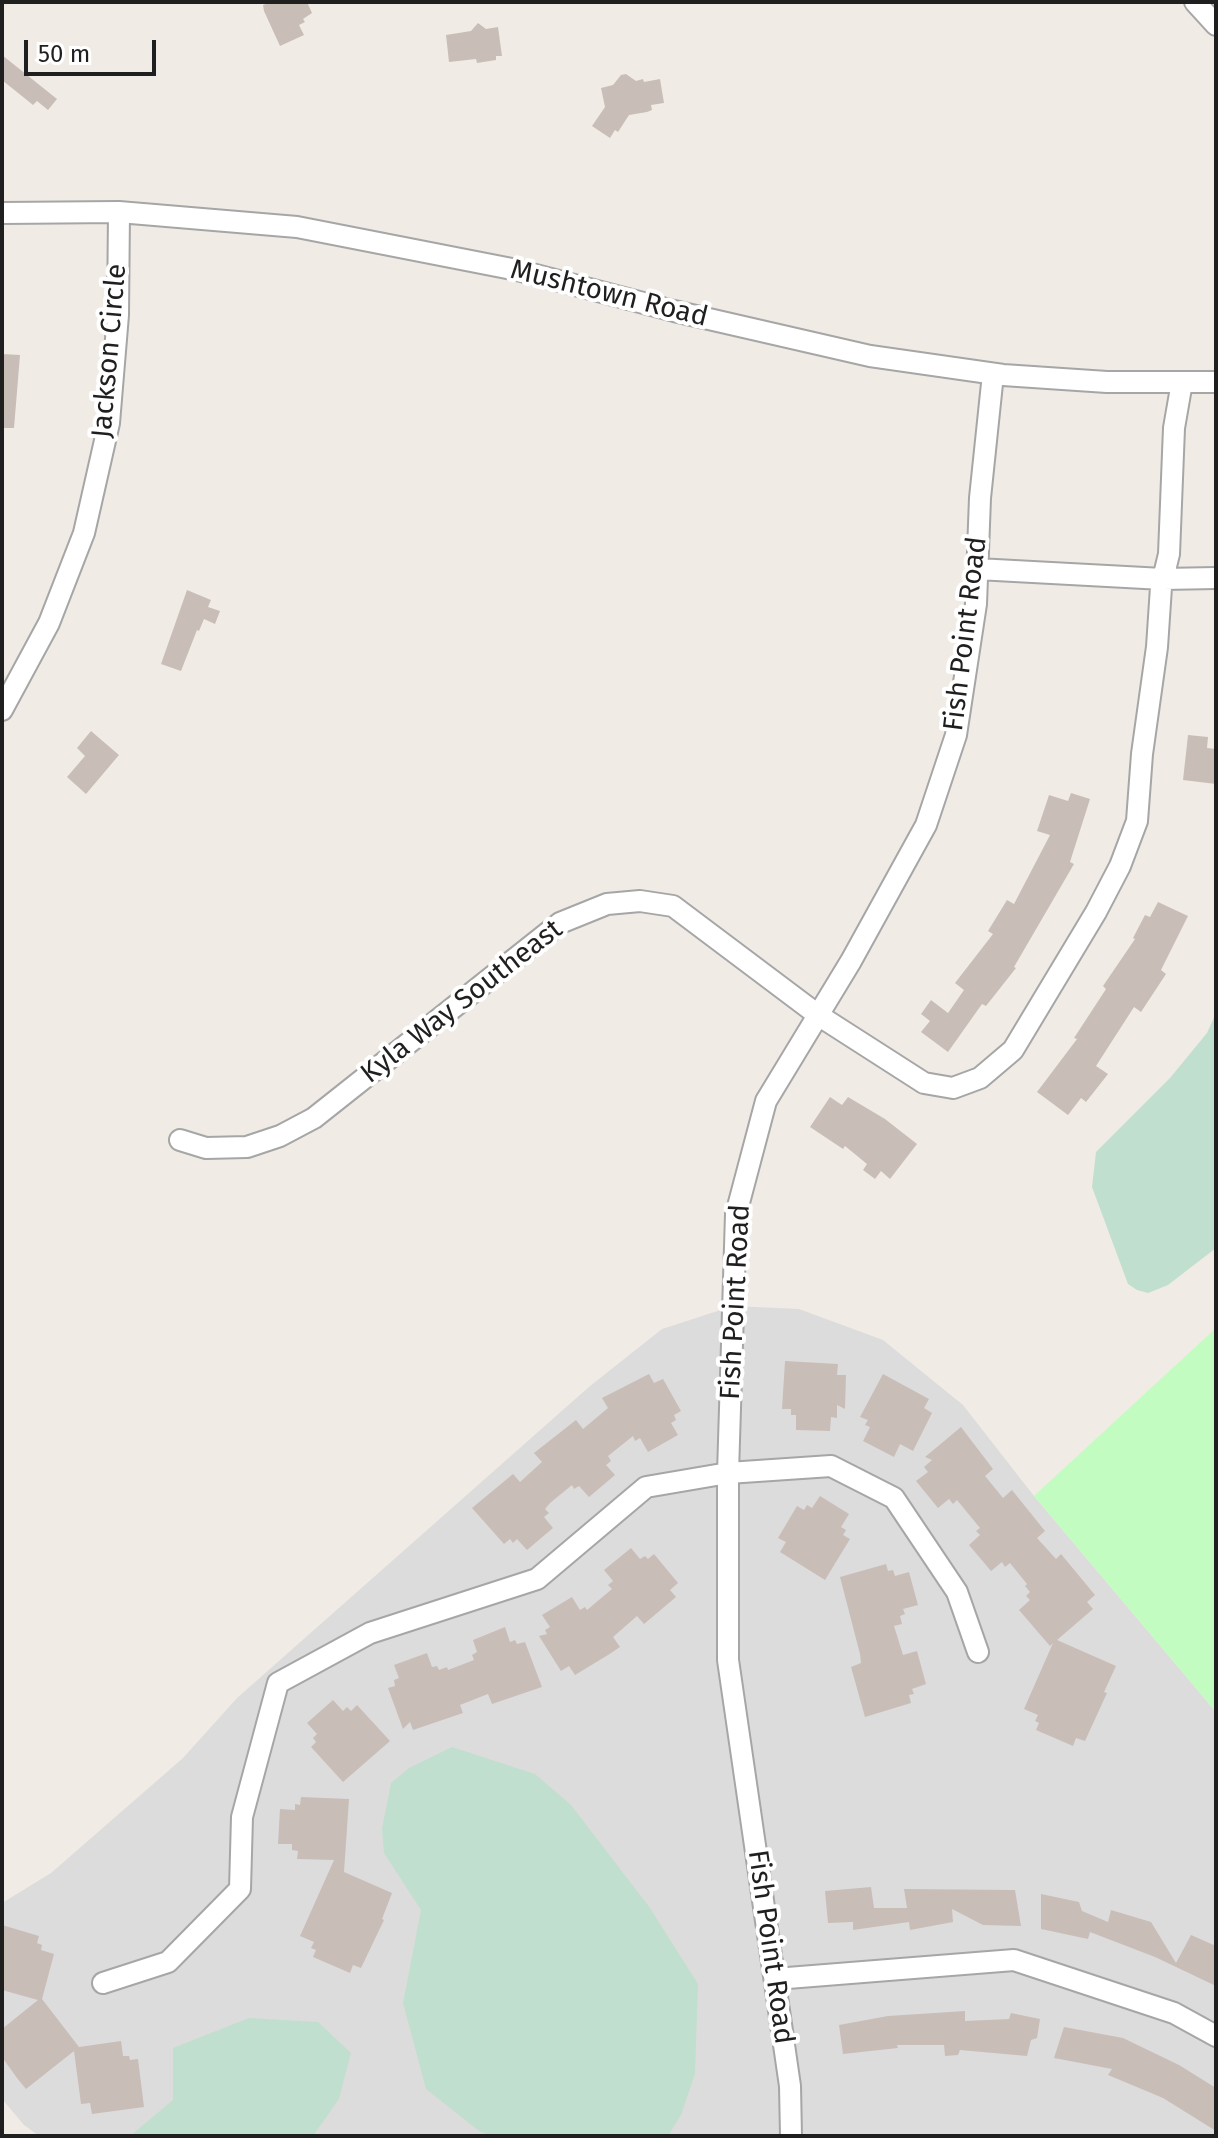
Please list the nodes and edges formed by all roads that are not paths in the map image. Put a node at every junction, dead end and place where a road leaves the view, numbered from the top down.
1 (1195, 2) edge
2 (1216, 25) edge
3 (119, 212) junction
4 (2, 213) edge
5 (993, 374) junction
6 (1182, 382) junction
7 (1216, 382) edge
8 (977, 569) junction
9 (1216, 578) edge
10 (1163, 579) junction
11 (2, 710) edge
12 (818, 1015) junction
13 (180, 1140) dead end
14 (728, 1473) junction
15 (978, 1652) dead end
16 (775, 1979) junction
17 (103, 1983) dead end
18 (1216, 2036) edge
19 (791, 2136) edge

1 - 2 street
3 - 4 street, Mushtown Road
3 - 5 street, Mushtown Road
3 - 11 street, Jackson Circle
5 - 6 street, Mushtown Road
5 - 8 street, Fish Point Road
6 - 7 street, Mushtown Road
6 - 10 street, Kyla Way Southeast
8 - 10 street
8 - 12 street, Fish Point Road
9 - 10 street
10 - 12 street, Kyla Way Southeast
12 - 13 street, Kyla Way Southeast
12 - 14 street, Fish Point Road
14 - 15 street
14 - 16 street, Fish Point Road
14 - 17 street
16 - 18 street
16 - 19 street, Fish Point Road

